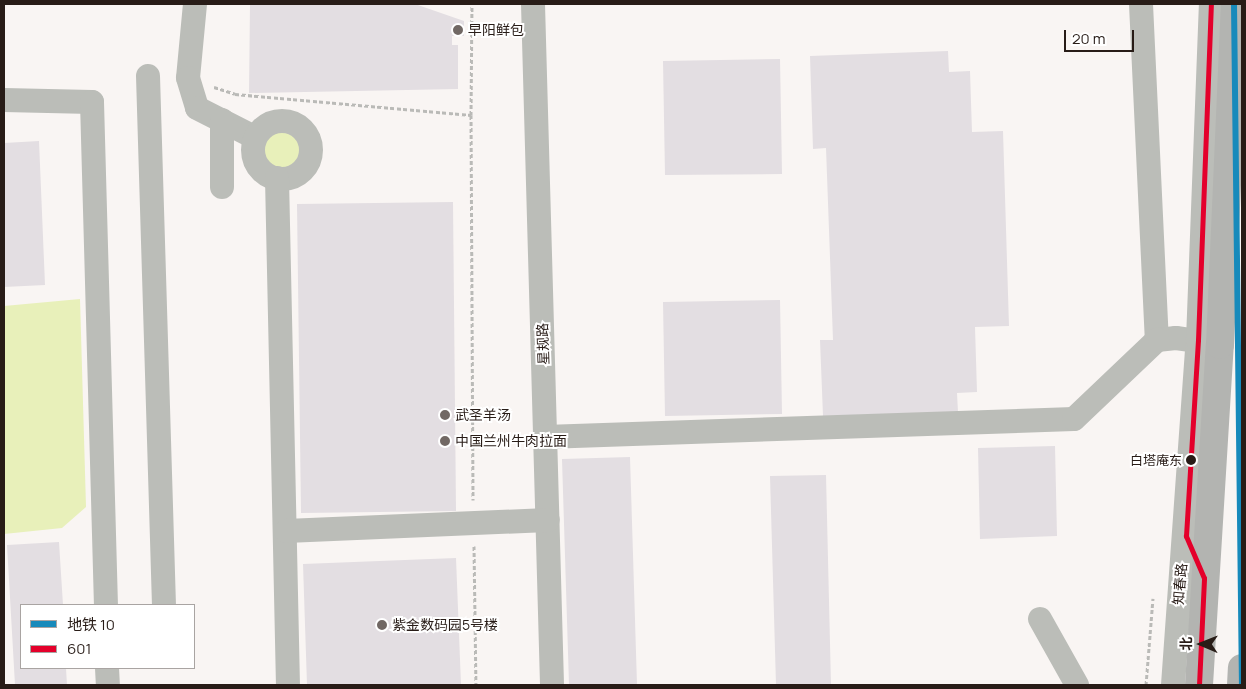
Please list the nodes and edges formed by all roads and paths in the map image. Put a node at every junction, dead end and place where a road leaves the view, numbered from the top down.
1 (195, 4) edge
2 (472, 4) edge
3 (533, 4) edge
4 (1141, 4) edge
5 (1211, 4) edge
6 (1235, 4) edge
7 (148, 76) dead end
8 (188, 78) junction
9 (4, 100) edge
10 (471, 115) junction
11 (222, 120) junction
12 (254, 137) junction
13 (277, 178) junction
14 (222, 187) dead end
15 (1157, 340) junction
16 (1209, 342) junction
17 (545, 437) junction
18 (548, 520) junction
19 (473, 521) junction
20 (286, 532) junction
21 (1186, 536) junction
22 (1204, 578) junction
23 (106, 604) edge
24 (164, 604) edge
25 (1040, 619) dead end
26 (1242, 668) edge
27 (107, 669) edge
28 (108, 685) edge
29 (288, 685) edge
30 (476, 685) edge
31 (552, 685) edge
32 (1077, 685) edge
33 (1173, 685) edge
34 (1199, 685) edge
35 (1241, 685) edge

1 - 8 street
2 - 10 path
3 - 17 street, 星规路
4 - 15 street
5 - 16 street, 知春路
6 - 16 main road, 知春路
7 - 24 street
8 - 10 path
8 - 11 street
9 - 23 street
10 - 19 path
11 - 12 street
11 - 14 street
12 - 13 street
12 - 13 street
13 - 20 street
15 - 16 street
15 - 17 street
16 - 21 street, 知春路
16 - 22 main road, 知春路
17 - 18 street, 星规路
18 - 19 street
18 - 31 street, 星规路
19 - 20 street
19 - 30 path
20 - 29 street
21 - 22 street
21 - 33 street, 知春路
22 - 34 main road, 知春路
25 - 32 street
26 - 35 main road
27 - 28 street

